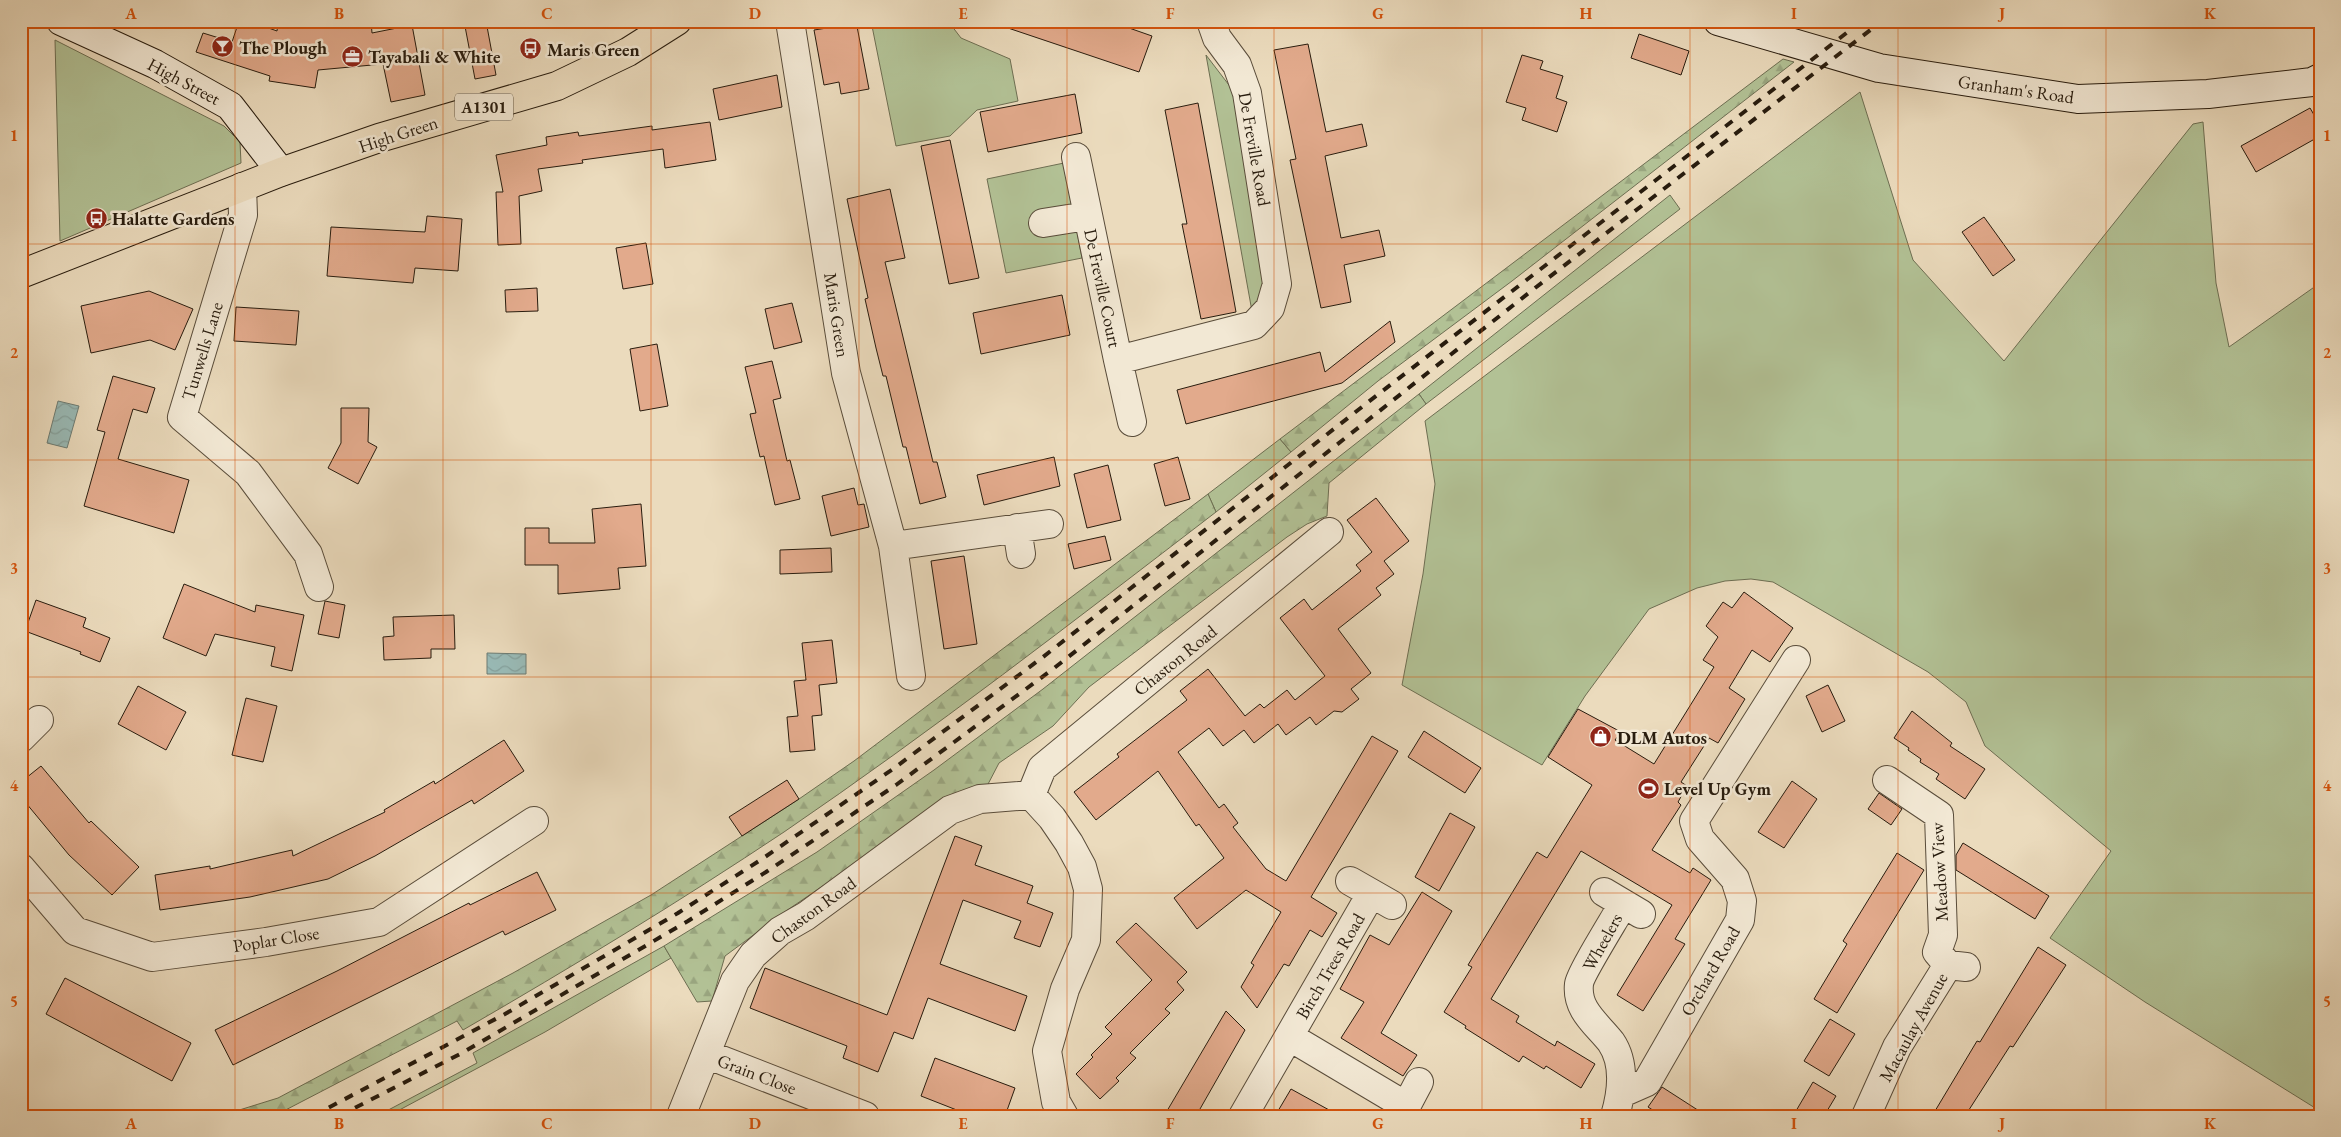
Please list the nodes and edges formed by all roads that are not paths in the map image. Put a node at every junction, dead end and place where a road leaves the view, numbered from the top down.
1 (61, 21) edge
2 (678, 21) edge
3 (790, 21) edge
4 (1211, 21) edge
5 (1718, 21) edge
6 (2320, 78) edge
7 (1076, 157) dead end
8 (281, 172) junction
9 (242, 187) junction
10 (1087, 216) junction
11 (1044, 224) dead end
12 (21, 274) edge
13 (1277, 284) joint
14 (1118, 360) junction
15 (1132, 422) dead end
16 (1049, 524) dead end
17 (1329, 532) dead end
18 (893, 546) junction
19 (319, 586) dead end
20 (1796, 660) dead end
21 (911, 676) dead end
22 (1887, 780) dead end
23 (1031, 796) junction
24 (534, 821) dead end
25 (21, 868) edge
26 (1371, 893) dead end
27 (1623, 903) dead end
28 (1957, 966) joint
29 (1290, 1037) junction
30 (706, 1054) junction
31 (1419, 1082) dead end
32 (1619, 1104) edge
33 (1403, 1111) edge
34 (680, 1116) edge
35 (865, 1116) edge
36 (1064, 1116) edge
37 (1243, 1116) edge
38 (1866, 1116) edge

1 - 8 street, High Street
2 - 8 main road, High Green / A1301
3 - 18 street, Maris Green
4 - 13 street, De Freville Road
5 - 6 street, Granham's Road
7 - 10 street, De Freville Court
8 - 9 main road, A1301
9 - 12 main road, A1301
9 - 19 street, Tunwells Lane
10 - 11 street, De Freville Court
10 - 14 street, De Freville Court
13 - 14 street, De Freville Court
14 - 15 street, De Freville Court
16 - 18 street
17 - 23 street, Chaston Road
18 - 21 street, Maris Green
20 - 32 street, Orchard Road
22 - 28 street, Meadow View
23 - 30 street, Chaston Road
23 - 36 street
24 - 25 street, Poplar Close
26 - 29 street, Birch Trees Road
27 - 32 street, Wheelers
28 - 38 street, Macaulay Avenue
29 - 33 street, Birch Trees Road
29 - 37 street, Birch Trees Road
30 - 34 street, Chaston Road
30 - 35 street, Grain Close
31 - 33 street, Birch Trees Road

